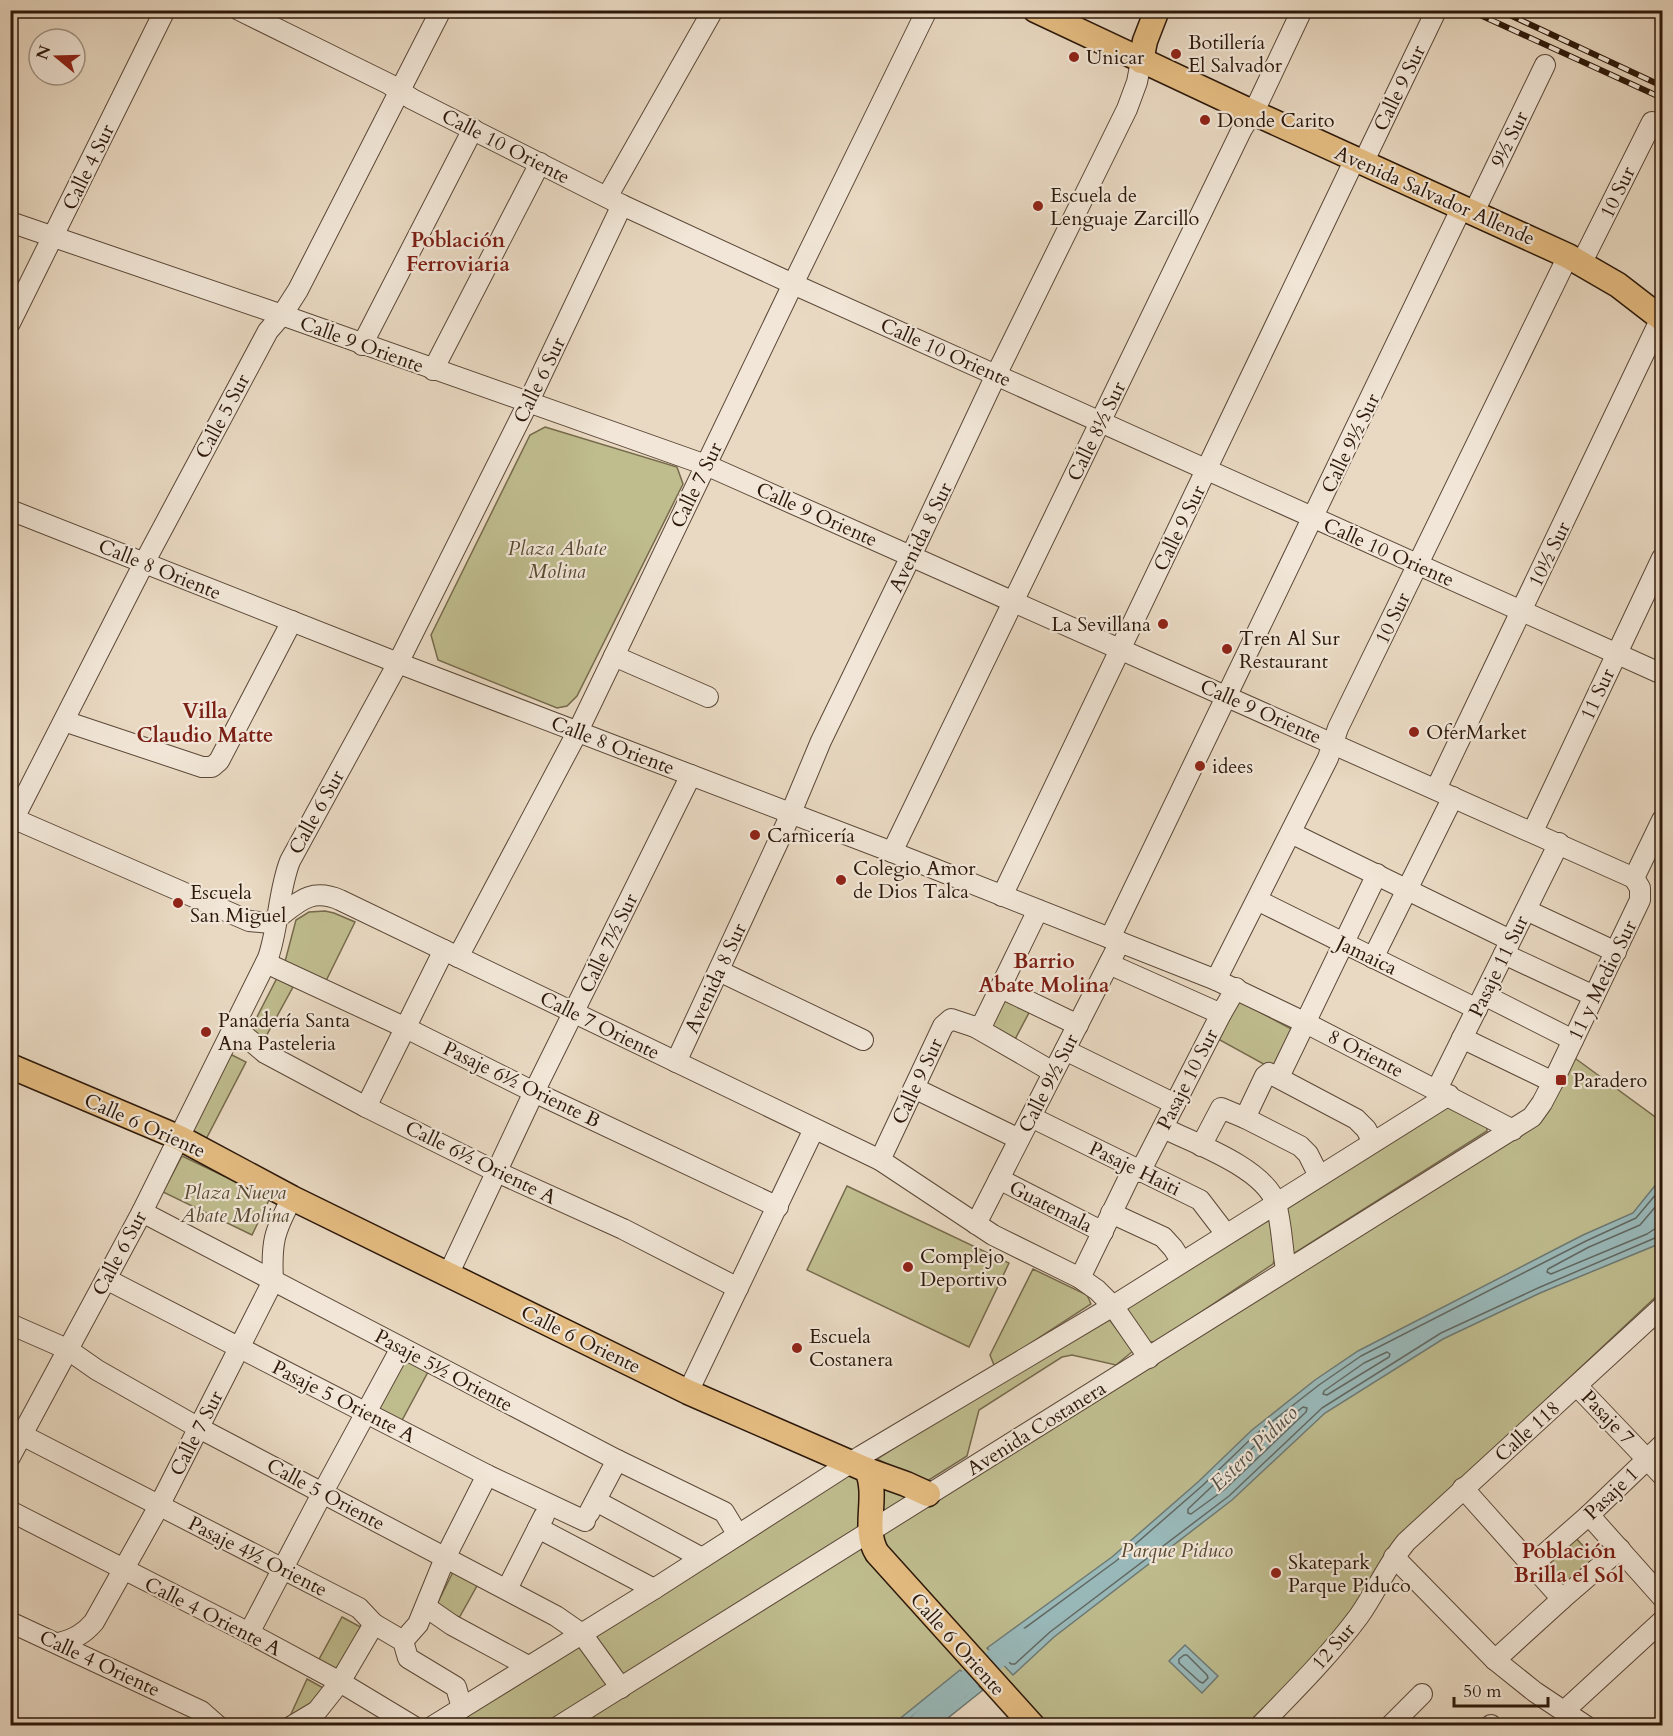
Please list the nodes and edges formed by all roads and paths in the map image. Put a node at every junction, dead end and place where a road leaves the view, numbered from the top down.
1 (165, 10) edge
2 (239, 10) edge
3 (441, 10) edge
4 (712, 10) edge
5 (927, 10) edge
6 (1035, 10) edge
7 (1157, 10) edge
8 (1302, 10) edge
9 (1435, 13) dead end
10 (1141, 61) junction
11 (1545, 65) dead end
12 (401, 92) junction
13 (1252, 112) junction
14 (1652, 122) dead end
15 (473, 129) junction
16 (1359, 161) junction
17 (540, 163) junction
18 (615, 201) junction
19 (1468, 210) junction
20 (10, 222) edge
21 (53, 237) junction
22 (1575, 259) junction
23 (793, 284) junction
24 (282, 315) junction
25 (1662, 319) edge
26 (10, 323) edge
27 (362, 345) junction
28 (433, 370) junction
29 (996, 375) junction
30 (528, 403) junction
31 (1100, 422) junction
32 (706, 465) junction
33 (1206, 470) junction
34 (10, 510) edge
35 (1314, 518) junction
36 (911, 556) junction
37 (1662, 558) edge
38 (144, 563) junction
39 (1418, 564) junction
40 (1013, 602) junction
41 (1521, 611) junction
42 (292, 621) junction
43 (1121, 649) junction
44 (1617, 654) junction
45 (614, 656) junction
46 (398, 663) junction
47 (1662, 674) edge
48 (1227, 696) junction
49 (708, 697) dead end
50 (64, 720) junction
51 (578, 731) junction
52 (1334, 744) junction
53 (691, 775) junction
54 (1444, 793) junction
55 (790, 813) junction
56 (1662, 820) edge
57 (12, 821) edge
58 (1533, 831) junction
59 (1291, 833) junction
60 (1559, 843) junction
61 (892, 852) junction
62 (1377, 874) junction
63 (1634, 878) junction
64 (1406, 888) junction
65 (1002, 896) junction
66 (1257, 900) junction
67 (1038, 910) junction
68 (1526, 910) junction
69 (278, 918) junction
70 (1115, 940) junction
71 (1344, 943) junction
72 (1507, 947) junction
73 (1616, 952) junction
74 (451, 953) junction
75 (1373, 958) junction
76 (266, 963) junction
77 (1109, 964) junction
78 (719, 971) junction
79 (1216, 980) junction
80 (1001, 988) junction
81 (1236, 988) junction
82 (1594, 996) junction
83 (1481, 1002) junction
84 (574, 1013) junction
85 (1221, 1014) junction
86 (235, 1023) junction
87 (1306, 1023) junction
88 (1078, 1025) junction
89 (975, 1027) junction
90 (406, 1028) junction
91 (1462, 1038) junction
92 (863, 1040) dead end
93 (1573, 1040) junction
94 (1065, 1050) junction
95 (676, 1062) junction
96 (10, 1066) edge
97 (1053, 1072) junction
98 (1274, 1075) junction
99 (1553, 1082) junction
100 (914, 1088) junction
101 (534, 1092) junction
102 (1443, 1092) junction
103 (1175, 1104) junction
104 (366, 1107) junction
105 (1031, 1117) junction
106 (1245, 1118) junction
107 (1163, 1128) junction
108 (814, 1129) junction
109 (1513, 1130) junction
110 (180, 1138) junction
111 (1019, 1139) junction
112 (1373, 1142) junction
113 (1201, 1146) junction
114 (880, 1161) junction
115 (1136, 1170) junction
116 (498, 1172) junction
117 (1319, 1176) junction
118 (999, 1179) junction
119 (292, 1198) junction
120 (1276, 1203) junction
121 (778, 1206) junction
122 (142, 1212) junction
123 (1111, 1213) junction
124 (976, 1224) junction
125 (1103, 1232) junction
126 (1226, 1234) junction
127 (1182, 1262) junction
128 (1286, 1269) junction
129 (448, 1275) junction
130 (1080, 1278) junction
131 (106, 1279) junction
132 (273, 1281) junction
133 (738, 1287) junction
134 (1113, 1306) junction
135 (1662, 1307) edge
136 (10, 1324) edge
137 (68, 1348) junction
138 (240, 1348) junction
139 (401, 1348) junction
140 (1149, 1358) junction
141 (1577, 1386) junction
142 (688, 1392) junction
143 (366, 1413) junction
144 (199, 1428) junction
145 (22, 1435) junction
146 (1662, 1445) edge
147 (10, 1456) edge
148 (1647, 1459) junction
149 (617, 1460) junction
150 (859, 1467) junction
151 (488, 1475) junction
152 (1662, 1475) edge
153 (1463, 1488) junction
154 (323, 1492) junction
155 (928, 1494) junction
156 (596, 1501) junction
157 (159, 1506) junction
158 (550, 1506) junction
159 (10, 1511) edge
160 (1589, 1515) junction
161 (585, 1521) junction
162 (538, 1528) junction
163 (871, 1530) junction
164 (738, 1535) junction
165 (573, 1545) junction
166 (1620, 1550) junction
167 (1394, 1557) junction
168 (445, 1558) junction
169 (702, 1558) junction
170 (1532, 1565) junction
171 (284, 1568) junction
172 (124, 1569) junction
173 (507, 1589) junction
174 (654, 1589) junction
175 (1662, 1597) edge
176 (1562, 1599) junction
177 (426, 1606) junction
178 (1662, 1621) edge
179 (10, 1622) edge
180 (374, 1624) junction
181 (249, 1633) junction
182 (582, 1634) junction
183 (403, 1641) junction
184 (59, 1643) junction
185 (1495, 1660) junction
186 (528, 1666) junction
187 (340, 1682) junction
188 (621, 1688) junction
189 (1422, 1694) dead end
190 (462, 1708) junction
191 (1564, 1711) junction
192 (1268, 1723) edge
193 (218, 1725) edge
194 (292, 1725) edge
195 (413, 1725) edge
196 (433, 1725) edge
197 (559, 1725) edge
198 (1033, 1725) edge
199 (1390, 1725) edge
200 (1586, 1725) edge

1 - 21 street, Calle 4 Sur
2 - 12 street, Calle 10 Oriente
3 - 12 street, Calle 5 Sur
4 - 18 street, Calle 6 Sur
5 - 23 street, Calle 7 Sur
6 - 10 main road, Avenida Salvador Allende
7 - 10 main road, Avenida 8 Sur
8 - 13 street, Calle 8½ Sur
9 - 16 street, Calle 9 Sur
10 - 13 main road, Avenida Salvador Allende
10 - 29 street, Avenida 8 Sur
11 - 19 street, 9½ Sur
12 - 15 street, Calle 10 Oriente
12 - 24 street, Calle 5 Sur
13 - 16 main road, Avenida Salvador Allende
13 - 31 street, Calle 8½ Sur
14 - 22 street, 10 Sur
15 - 17 street, Calle 10 Oriente
15 - 27 street
16 - 19 main road, Avenida Salvador Allende
16 - 33 street, Calle 9 Sur
17 - 18 street, Calle 10 Oriente
17 - 28 street
18 - 23 street, Calle 10 Oriente
18 - 30 street, Calle 6 Sur
19 - 22 main road, Avenida Salvador Allende
19 - 35 street, Calle 9½ Sur
20 - 21 street, Calle 9 Oriente
21 - 24 street, Calle 9 Oriente
21 - 26 street, Calle 4 Sur
22 - 25 main road, Avenida Salvador Allende
22 - 39 street, 10 Sur
23 - 29 street, Calle 10 Oriente
23 - 32 street, Calle 7 Sur
24 - 27 street, Calle 9 Oriente
24 - 38 street, Calle 5 Sur
25 - 41 street, 10½ Sur
27 - 28 street, Calle 9 Oriente
28 - 30 street, Calle 9 Oriente
29 - 31 street, Calle 10 Oriente
29 - 36 street, Avenida 8 Sur
30 - 32 street, Calle 9 Oriente
30 - 46 street, Calle 6 Sur
31 - 33 street, Calle 10 Oriente
31 - 40 street, Calle 8½ Sur
32 - 36 street, Calle 9 Oriente
32 - 45 street, Calle 7 Sur
33 - 35 street, Calle 10 Oriente
33 - 43 street, Calle 9 Sur
34 - 38 street, Calle 8 Oriente
35 - 39 street, Calle 10 Oriente
35 - 48 street, Calle 9½ Sur
36 - 40 street, Calle 9 Oriente
36 - 55 street, Avenida 8 Sur
37 - 44 street, 11 Sur
38 - 42 street, Calle 8 Oriente
38 - 50 street, Calle 5 Sur
39 - 41 street, Calle 10 Oriente
39 - 52 street, 10 Sur
40 - 43 street, Calle 9 Oriente
40 - 61 street, Calle 8½ Sur
41 - 44 street, Calle 10 Oriente
41 - 54 street, 10½ Sur
42 - 46 street, Calle 8 Oriente
42 - 50 street
43 - 48 street, Calle 9 Oriente
43 - 65 street, Calle 9 Sur
44 - 47 street, Calle 10 Oriente
44 - 58 street, 11 Sur
45 - 49 street
45 - 51 street, Calle 7 Sur
46 - 51 street, Calle 8 Oriente
46 - 69 street, Calle 6 Sur
48 - 52 street, Calle 9 Oriente
48 - 70 street, Calle 9½ Sur
50 - 57 street, Calle 5 Sur
51 - 53 street, Calle 8 Oriente
51 - 74 street, Calle 7 Sur
52 - 54 street, Calle 9 Oriente
52 - 59 street, 10 Sur
53 - 55 street, Calle 8 Oriente
53 - 84 street, Calle 7½ Sur
54 - 58 street, Calle 9 Oriente
54 - 64 street, 10½ Sur
55 - 61 street, Calle 8 Oriente
55 - 78 street, Avenida 8 Sur
56 - 63 street
57 - 69 street
58 - 60 street, Calle 9 Oriente
59 - 62 street
59 - 66 street, 10 Sur
60 - 63 street, Calle 9 Oriente
60 - 68 street, Pasaje 11 Sur
61 - 65 street, Calle 8 Oriente
62 - 64 street
62 - 71 street
63 - 73 street, 11 y Medio Sur
64 - 72 street
64 - 75 street, 10½ Sur
65 - 67 street, Calle 8 Oriente
66 - 71 street, Jamaica
66 - 79 street, 10 Sur
67 - 70 street, Calle 8 Oriente
67 - 80 street
68 - 72 street, Pasaje 11 Sur
68 - 73 street
69 - 74 street, Calle 7 Oriente
69 - 76 street, Calle 6 Sur
70 - 77 street, Calle 9½ Sur
70 - 79 street, Calle 8 Oriente
71 - 75 street, Jamaica
71 - 87 street
72 - 82 street
72 - 83 street, Pasaje 11 Sur
73 - 82 street, 11 y Medio Sur
74 - 84 street, Calle 7 Oriente
74 - 90 street, Calle 7 Sur
75 - 83 street, Jamaica
76 - 86 street, Calle 6 Sur
76 - 90 street, Pasaje 6½ Oriente B
77 - 85 street
77 - 88 street, Calle 9½ Sur
78 - 92 street
78 - 95 street, Avenida 8 Sur
79 - 81 street, 8 Oriente
80 - 88 street
80 - 89 street
81 - 85 street, Pasaje 10 Sur
81 - 87 street, 8 Oriente
82 - 93 street, 11 y Medio Sur
83 - 91 street, Pasaje 11 Sur
83 - 93 street, Jamaica
84 - 95 street, Calle 7 Oriente
84 - 101 street, Calle 7½ Sur
85 - 103 street, Pasaje 10 Sur
86 - 104 street, Calle 6½ Oriente A
86 - 110 street, Calle 6 Sur
87 - 98 street
87 - 102 street, 8 Oriente
88 - 94 street, Calle 9½ Sur
89 - 97 street
89 - 100 street, Calle 9 Sur
90 - 101 street, Pasaje 6½ Oriente B
90 - 104 street, Calle 7 Sur
91 - 99 street
91 - 102 street, Pasaje 11 Sur
93 - 99 street, 11 y Medio Sur
94 - 97 street, Calle 9½ Sur
94 - 103 street
95 - 108 street, Calle 7 Oriente
96 - 110 main road, Calle 6 Oriente
97 - 105 street, Calle 9½ Sur
98 - 106 street
98 - 112 street
99 - 109 street, 11 y Medio Sur
100 - 111 street
100 - 114 street, Calle 9 Sur
101 - 116 street, Calle 7½ Sur
101 - 121 street, Pasaje 6½ Oriente B
102 - 109 street, 8 Oriente
102 - 112 street
103 - 107 street, Pasaje 10 Sur
104 - 116 street, Calle 6½ Oriente A
105 - 111 street, Calle 9½ Sur
105 - 115 street, Pasaje Haiti
106 - 113 street
106 - 117 street
107 - 113 street
107 - 115 street, Pasaje 10 Sur
108 - 114 street, Calle 7 Oriente
108 - 121 street
109 - 128 street, Avenida Costanera
110 - 119 main road, Calle 6 Oriente
110 - 122 street, Calle 6 Sur
111 - 118 street, Calle 9½ Sur
112 - 117 street
113 - 120 street
114 - 124 street, Calle 7 Oriente
115 - 123 street, Pasaje 10 Sur
115 - 126 street, Pasaje Haiti
116 - 129 street, Calle 7½ Sur
116 - 133 street, Calle 6½ Oriente A
117 - 120 street
118 - 124 street, Calle 9½ Sur
118 - 125 street, Guatemala
119 - 129 main road, Calle 6 Oriente
119 - 132 street, Calle 7 Sur
120 - 126 street
120 - 128 street
121 - 133 street
122 - 131 street, Calle 6 Sur
122 - 132 street, Pasaje 5½ Oriente
123 - 125 street, Pasaje 10 Sur
123 - 127 street
124 - 130 street, Calle 7 Oriente
125 - 130 street, Pasaje 10 Sur
126 - 127 street
127 - 134 street
128 - 140 street, Avenida Costanera
129 - 142 main road, Calle 6 Oriente
130 - 134 street, Calle 7 Oriente
131 - 137 street, Calle 6 Sur
131 - 138 street, Pasaje 5 Oriente A
132 - 138 street, Calle 7 Sur
132 - 139 street, Pasaje 5½ Oriente
133 - 142 street
134 - 140 street, Calle 7 Oriente
134 - 150 street
135 - 141 street, Calle 118
136 - 137 street, Calle 5 Oriente
137 - 144 street, Calle 5 Oriente
137 - 145 street, Calle 6 Sur
138 - 143 street, Pasaje 5 Oriente A
138 - 144 street, Calle 7 Sur
139 - 143 street
139 - 149 street, Pasaje 5½ Oriente
140 - 155 street, Avenida Costanera
141 - 148 street, Pasaje 7
141 - 153 street, Calle 118
142 - 150 main road, Calle 6 Oriente
143 - 151 street, Pasaje 5 Oriente A
143 - 154 street
144 - 154 street, Calle 5 Oriente
144 - 157 street, Calle 7 Sur
145 - 147 street, Calle 6 Sur
145 - 157 street, Pasaje 4½ Oriente
146 - 148 street, Pasaje 1
148 - 152 street, Pasaje 7
148 - 160 street, Pasaje 1
149 - 156 street
149 - 164 street, Pasaje 5½ Oriente
150 - 155 main road
150 - 163 main road, Calle 6 Oriente
150 - 164 street
151 - 158 street, Pasaje 5 Oriente A
151 - 168 street
153 - 167 street, Calle 118
153 - 170 street
154 - 168 street, Calle 5 Oriente
154 - 171 street
155 - 163 street, Avenida Costanera
156 - 161 street
156 - 169 street
157 - 171 street, Pasaje 4½ Oriente
157 - 172 street, Calle 7 Sur
158 - 161 street, Pasaje 5 Oriente A
158 - 162 street
159 - 172 street, Calle 4 Oriente A
160 - 166 street
160 - 170 street, Pasaje 1
161 - 165 street
162 - 165 street
162 - 173 street
163 - 188 street, Avenida Costanera
163 - 198 main road, Calle 6 Oriente
164 - 169 street
165 - 174 street
166 - 175 street
166 - 176 street
167 - 185 street
167 - 192 street, 12 Sur
168 - 173 street, Calle 5 Oriente
168 - 177 street
169 - 174 street
170 - 176 street
171 - 180 street, Pasaje 4½ Oriente
171 - 181 street
172 - 181 street, Calle 4 Oriente A
172 - 184 street, Calle 7 Sur
173 - 182 street, Calle 5 Oriente
174 - 182 street
176 - 185 street
177 - 183 street
177 - 186 street
178 - 191 street
179 - 184 street, Calle 4 Oriente
180 - 183 street, Pasaje 4½ Oriente
180 - 187 street
181 - 187 street, Calle 4 Oriente A
182 - 186 street
182 - 188 street, Calle 5 Oriente
183 - 190 street, Pasaje 4½ Oriente
184 - 193 street, Calle 4 Oriente
185 - 191 street
186 - 190 street
187 - 194 street
187 - 195 street, Calle 4 Oriente A
188 - 197 street, Avenida Costanera
189 - 199 street
190 - 196 street
191 - 200 street

